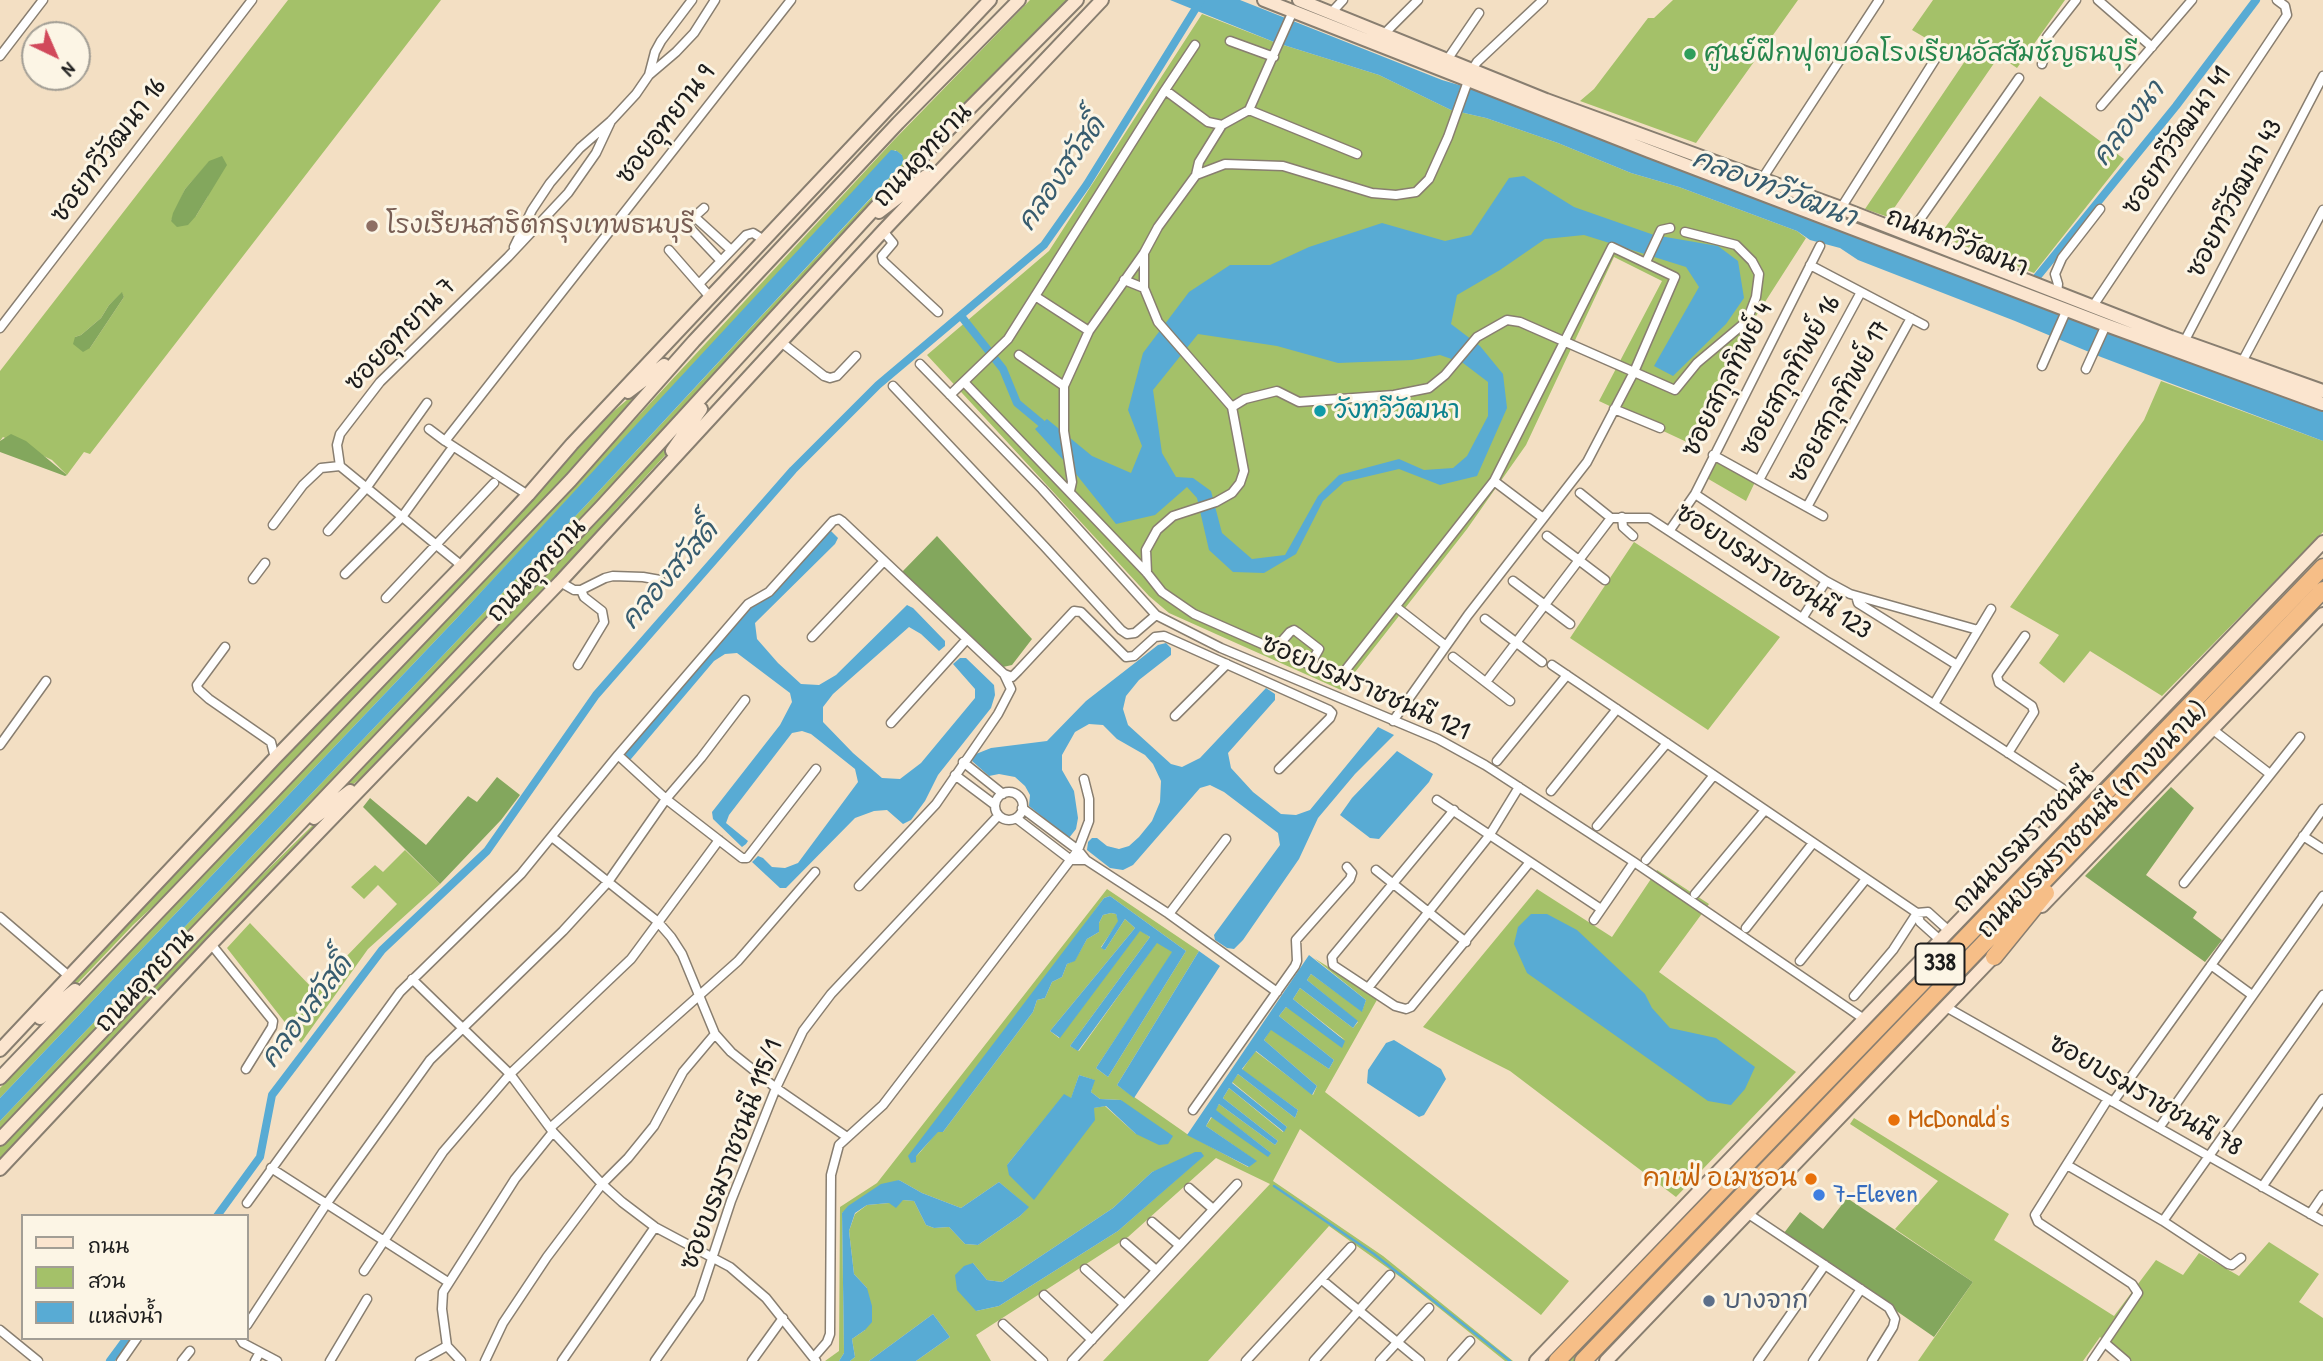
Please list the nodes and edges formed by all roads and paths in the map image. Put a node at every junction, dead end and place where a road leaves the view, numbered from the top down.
1 (43, 0) edge
2 (252, 0) edge
3 (692, 0) edge
4 (715, 0) edge
5 (791, 0) edge
6 (990, 0) edge
7 (1018, 0) edge
8 (1079, 0) edge
9 (1102, 0) edge
10 (1264, 0) edge
11 (1343, 0) edge
12 (1418, 0) edge
13 (1542, 0) edge
14 (1879, 0) edge
15 (2076, 0) edge
16 (2098, 0) edge
17 (2192, 0) edge
18 (2277, 0) edge
19 (1295, 7) edge
20 (1331, 13) junction
21 (1479, 13) dead end
22 (1075, 27) junction
23 (1384, 34) junction
24 (1230, 41) dead end
25 (1195, 45) dead end
26 (2152, 47) junction
27 (1941, 50) dead end
28 (0, 56) edge
29 (1274, 57) junction
30 (1447, 60) junction
31 (2042, 64) dead end
32 (649, 75) junction
33 (2323, 76) edge
34 (2019, 78) dead end
35 (1469, 80) junction
36 (1165, 90) junction
37 (2101, 106) dead end
38 (1249, 110) junction
39 (611, 121) junction
40 (1222, 125) junction
41 (1651, 145) junction
42 (957, 153) junction
43 (1357, 154) dead end
44 (1196, 175) junction
45 (1762, 179) junction
46 (704, 208) dead end
47 (1841, 208) junction
48 (2101, 209) dead end
49 (2323, 209) edge
50 (693, 218) junction
51 (1670, 228) dead end
52 (883, 231) junction
53 (1685, 232) dead end
54 (849, 235) junction
55 (1909, 235) junction
56 (764, 240) junction
57 (1819, 246) dead end
58 (669, 250) dead end
59 (731, 250) junction
60 (1144, 253) junction
61 (508, 257) junction
62 (1647, 259) junction
63 (721, 261) junction
64 (1810, 265) junction
65 (1124, 280) junction
66 (699, 284) junction
67 (1144, 288) junction
68 (1861, 292) junction
69 (2057, 293) junction
70 (1035, 296) junction
71 (710, 297) junction
72 (2093, 306) junction
73 (938, 312) dead end
74 (2065, 313) junction
75 (1911, 318) junction
76 (1924, 325) dead end
77 (0, 328) edge
78 (2105, 328) junction
79 (1090, 331) junction
80 (694, 341) junction
81 (781, 342) junction
82 (1563, 342) junction
83 (2184, 342) junction
84 (1019, 355) dead end
85 (856, 356) dead end
86 (2242, 362) junction
87 (920, 364) dead end
88 (2042, 366) dead end
89 (2087, 369) dead end
90 (1634, 372) junction
91 (964, 382) junction
92 (893, 386) dead end
93 (1064, 386) junction
94 (713, 387) junction
95 (2323, 391) edge
96 (950, 395) junction
97 (427, 403) dead end
98 (2323, 404) edge
99 (607, 406) junction
100 (1231, 407) junction
101 (1614, 409) junction
102 (1660, 428) dead end
103 (429, 429) dead end
104 (446, 441) junction
105 (450, 451) dead end
106 (1713, 455) junction
107 (340, 466) junction
108 (657, 477) junction
109 (1759, 480) junction
110 (1494, 481) junction
111 (494, 483) dead end
112 (367, 487) junction
113 (1070, 491) junction
114 (1580, 493) dead end
115 (1695, 494) junction
116 (528, 495) junction
117 (1807, 507) junction
118 (1823, 516) dead end
119 (402, 517) junction
120 (1611, 517) junction
121 (1622, 517) junction
122 (1543, 518) junction
123 (273, 524) dead end
124 (1670, 530) junction
125 (328, 531) dead end
126 (1547, 536) dead end
127 (1633, 536) dead end
128 (2323, 542) edge
129 (436, 547) junction
130 (1146, 550) junction
131 (1131, 557) junction
132 (1580, 560) junction
133 (884, 561) junction
134 (265, 563) dead end
135 (462, 566) junction
136 (2323, 566) edge
137 (1147, 573) junction
138 (345, 574) dead end
139 (253, 579) dead end
140 (660, 580) dead end
141 (1605, 580) dead end
142 (1513, 581) dead end
143 (1826, 581) junction
144 (560, 582) junction
145 (581, 590) junction
146 (2323, 590) edge
147 (1856, 596) junction
148 (386, 598) dead end
149 (1545, 604) junction
150 (1396, 607) junction
151 (1991, 609) dead end
152 (2323, 614) edge
153 (1156, 615) junction
154 (1803, 617) junction
155 (1485, 619) dead end
156 (1570, 624) dead end
157 (1978, 630) junction
158 (2025, 636) dead end
159 (812, 637) dead end
160 (967, 639) junction
161 (1516, 642) junction
162 (1446, 646) junction
163 (225, 647) dead end
164 (1275, 649) junction
165 (1453, 657) dead end
166 (1542, 662) dead end
167 (1227, 664) junction
168 (578, 665) dead end
169 (1310, 665) junction
170 (1552, 665) dead end
171 (1957, 665) junction
172 (1004, 674) junction
173 (1567, 675) junction
174 (47, 681) dead end
175 (1486, 682) junction
176 (745, 700) dead end
177 (1510, 701) dead end
178 (1934, 704) junction
179 (1617, 709) junction
180 (1175, 716) dead end
181 (1393, 721) junction
182 (891, 723) dead end
183 (2212, 729) junction
184 (2300, 737) dead end
185 (1667, 743) junction
186 (0, 745) edge
187 (2008, 753) junction
188 (618, 755) junction
189 (275, 758) junction
190 (1497, 761) dead end
191 (963, 762) junction
192 (816, 769) dead end
193 (1279, 769) dead end
194 (379, 770) junction
195 (2270, 774) junction
196 (955, 775) junction
197 (1714, 775) junction
198 (1084, 779) dead end
199 (1518, 787) junction
200 (1551, 791) dead end
201 (1003, 794) junction
202 (2077, 798) junction
203 (666, 799) junction
204 (1437, 800) dead end
205 (995, 804) junction
206 (1022, 808) junction
207 (2323, 808) edge
208 (1454, 810) junction
209 (1765, 810) junction
210 (2108, 814) junction
211 (998, 816) junction
212 (1016, 818) junction
213 (1597, 826) dead end
214 (1489, 836) junction
215 (2304, 836) junction
216 (552, 837) junction
217 (286, 839) junction
218 (1226, 839) dead end
219 (719, 840) junction
220 (1813, 843) junction
221 (2323, 849) edge
222 (1078, 850) junction
223 (1072, 860) junction
224 (1086, 860) junction
225 (1646, 860) dead end
226 (1530, 862) junction
227 (1634, 862) junction
228 (1347, 867) dead end
229 (1376, 870) dead end
230 (815, 872) dead end
231 (1866, 878) junction
232 (608, 882) junction
233 (2183, 883) dead end
234 (1393, 884) junction
235 (859, 886) dead end
236 (1695, 894) dead end
237 (2323, 896) edge
238 (1601, 909) junction
239 (1429, 913) junction
240 (1917, 913) junction
241 (1169, 914) junction
242 (0, 917) edge
243 (1594, 920) dead end
244 (657, 921) junction
245 (1746, 928) dead end
246 (1944, 936) junction
247 (1466, 943) junction
248 (211, 944) junction
249 (1994, 957) junction
250 (1800, 961) dead end
251 (2211, 965) junction
252 (69, 976) junction
253 (97, 976) junction
254 (412, 979) junction
255 (1368, 988) junction
256 (1277, 992) junction
257 (2252, 995) junction
258 (2323, 995) edge
259 (1854, 996) dead end
260 (699, 998) junction
261 (1945, 1007) junction
262 (1864, 1019) junction
263 (462, 1027) junction
264 (716, 1034) junction
265 (2, 1048) edge
266 (246, 1069) dead end
267 (510, 1074) junction
268 (0, 1078) edge
269 (776, 1088) junction
270 (2323, 1098) edge
271 (2111, 1100) junction
272 (1193, 1110) dead end
273 (2158, 1128) junction
274 (552, 1130) junction
275 (847, 1137) junction
276 (0, 1139) edge
277 (2208, 1156) junction
278 (2067, 1165) junction
279 (271, 1168) junction
280 (0, 1169) edge
281 (602, 1184) junction
282 (1237, 1184) dead end
283 (2262, 1186) junction
284 (1189, 1188) dead end
285 (2323, 1195) edge
286 (247, 1203) dead end
287 (327, 1203) junction
288 (1213, 1209) junction
289 (1747, 1213) junction
290 (2309, 1214) junction
291 (2163, 1221) junction
292 (1153, 1222) dead end
293 (2323, 1222) edge
294 (655, 1227) junction
295 (383, 1240) junction
296 (1125, 1243) dead end
297 (1179, 1245) junction
298 (1351, 1247) dead end
299 (712, 1255) junction
300 (2241, 1258) dead end
301 (1825, 1265) junction
302 (1085, 1269) dead end
303 (1156, 1270) junction
304 (364, 1271) dead end
305 (1390, 1275) dead end
306 (1322, 1280) junction
307 (448, 1282) junction
308 (1861, 1289) junction
309 (1044, 1295) dead end
310 (367, 1299) dead end
311 (1124, 1304) junction
312 (1429, 1308) dead end
313 (1359, 1310) junction
314 (783, 1318) junction
315 (248, 1323) edge
316 (1003, 1325) dead end
317 (0, 1330) edge
318 (136, 1340) edge
319 (241, 1340) edge
320 (1092, 1340) junction
321 (1470, 1341) dead end
322 (1396, 1342) junction
323 (2105, 1343) junction
324 (447, 1346) junction
325 (190, 1350) dead end
326 (260, 1352) junction
327 (815, 1359) edge
328 (38, 1361) edge
329 (121, 1361) edge
330 (183, 1361) edge
331 (255, 1361) edge
332 (277, 1361) edge
333 (330, 1361) edge
334 (420, 1361) edge
335 (461, 1361) edge
336 (485, 1361) edge
337 (562, 1361) edge
338 (655, 1361) edge
339 (752, 1361) edge
340 (1043, 1361) edge
341 (1072, 1361) edge
342 (1247, 1361) edge
343 (1314, 1361) edge
344 (1380, 1361) edge
345 (1420, 1361) edge
346 (1452, 1361) edge
347 (1536, 1361) edge
348 (1557, 1361) edge
349 (1583, 1361) edge
350 (1606, 1361) edge
351 (1758, 1361) edge
352 (1813, 1361) edge
353 (1872, 1361) edge
354 (2092, 1361) edge
355 (2126, 1361) edge

1 - 28 street
2 - 77 street, ซอยทวีวัฒนา 16
3 - 32 street
4 - 32 street
5 - 104 street, ซอยอุทยาน 9
6 - 56 main road
7 - 80 main road, ถนนอุทยาน
8 - 22 main road
8 - 54 main road, ถนนอุทยาน
9 - 22 main road, ถนนอุทยาน
10 - 19 main road, ถนนทวีวัฒนา
11 - 20 street
12 - 23 street
13 - 35 street
14 - 45 street
15 - 31 street
16 - 26 street
17 - 26 street
18 - 72 street, ซอยทวีวัฒนา 41
19 - 20 main road, ถนนทวีวัฒนา
19 - 29 street
19 - 35 main road, ถนนทวีวัฒนา
20 - 23 main road, ถนนทวีวัฒนา
21 - 30 street
22 - 42 main road, ถนนอุทยาน
23 - 30 main road, ถนนทวีวัฒนา
24 - 29 street
25 - 36 street
26 - 37 street
27 - 47 street
29 - 38 street
30 - 35 main road, ถนนทวีวัฒนา
32 - 39 street
33 - 83 street, ซอยทวีวัฒนา 43
34 - 55 street
35 - 41 main road, ถนนทวีวัฒนา
35 - 44 street
36 - 40 street
36 - 70 street
38 - 40 street
38 - 43 street
39 - 61 street, ซอยอุทยาน 7
39 - 61 street
40 - 44 street
41 - 45 main road, ถนนทวีวัฒนา
41 - 74 main road, ถนนทวีวัฒนา
42 - 52 main road, ถนนอุทยาน
42 - 54 main road
44 - 60 street
45 - 47 main road, ถนนทวีวัฒนา
46 - 50 street
47 - 55 main road, ถนนทวีวัฒนา
48 - 69 street
49 - 86 street
50 - 59 street
50 - 63 street
51 - 62 street
52 - 73 street
52 - 81 main road, ถนนอุทยาน
53 - 90 street
54 - 94 main road, ถนนอุทยาน
55 - 69 main road, ถนนทวีวัฒนา
56 - 59 street
56 - 71 main road
57 - 64 street, ซอยสกุลทิพย์ 4
58 - 66 street
59 - 63 street
60 - 65 street
60 - 67 street
61 - 107 street, ซอยอุทยาน 7
62 - 82 street
62 - 90 street
63 - 66 street
64 - 68 street
64 - 106 street, ซอยสกุลทิพย์ 4
65 - 67 street
65 - 79 street
66 - 71 street
67 - 100 street
68 - 75 street
68 - 109 street, ซอยสกุลทิพย์ 16
69 - 72 main road, ถนนทวีวัฒนา
70 - 79 street
70 - 91 street
71 - 99 main road
72 - 83 main road, ถนนทวีวัฒนา
74 - 78 main road, ถนนทวีวัฒนา
74 - 88 street
75 - 76 street
75 - 117 street, ซอยสกุลทิพย์ 17
78 - 89 street
78 - 98 main road, ถนนทวีวัฒนา
79 - 93 street
80 - 99 main road
80 - 253 main road, ถนนอุทยาน
81 - 85 street
81 - 108 main road, ถนนอุทยาน
82 - 90 street
82 - 100 street
82 - 110 street
83 - 86 main road, ถนนทวีวัฒนา
84 - 93 street
86 - 95 main road, ถนนทวีวัฒนา
87 - 96 street
90 - 101 street
91 - 96 street
91 - 113 street
92 - 153 street
93 - 113 street
94 - 108 main road
94 - 217 main road, ถนนอุทยาน
96 - 153 street
97 - 112 street
99 - 116 main road
100 - 130 street
101 - 102 street
101 - 122 street
103 - 104 street
104 - 116 street
105 - 119 street
106 - 109 street
106 - 115 street, ซอยสกุลทิพย์ 4
107 - 112 street
107 - 123 street
108 - 144 main road, ถนนอุทยาน
109 - 117 street
110 - 122 street
110 - 150 street
111 - 129 street
112 - 119 street
112 - 125 street
113 - 131 street
114 - 120 street
115 - 124 street, ซอยสกุลทิพย์ 4
115 - 143 street
116 - 135 main road
117 - 118 street
119 - 129 street
119 - 138 street
120 - 121 street, ซอยบรมราชชนนี 123
120 - 132 street
121 - 124 street, ซอยบรมราชชนนี 123
121 - 127 street
122 - 162 street
124 - 154 street, ซอยบรมราชชนนี 123
126 - 132 street
128 - 202 main road, ถนนบรมราชชนนี (ทางขนาน) / 338
129 - 135 street
129 - 148 street
130 - 131 street
130 - 137 street
131 - 137 street
132 - 141 street
132 - 149 street
133 - 159 street
133 - 160 street
133 - 188 street
134 - 139 street
135 - 189 main road
136 - 348 highway, ถนนบรมราชชนนี / 338
137 - 164 street
140 - 145 street
142 - 149 street
143 - 147 street
143 - 154 street
144 - 145 street
144 - 194 main road, ถนนอุทยาน
145 - 168 street
146 - 210 highway, ถนนบรมราชชนนี / 338
147 - 157 street
147 - 171 street
149 - 156 street
149 - 161 street
150 - 162 street
150 - 169 street
151 - 157 street
152 - 183 main road, ถนนบรมราชชนนี (ทางขนาน) / 338
153 - 181 street, ซอยบรมราชชนนี 121
154 - 178 street, ซอยบรมราชชนนี 123
155 - 161 street
157 - 171 street
158 - 187 street
160 - 172 street
160 - 182 street
161 - 166 street
161 - 175 street
162 - 181 street
163 - 189 street
164 - 169 street
164 - 169 street
165 - 175 street
167 - 172 street
167 - 180 street
167 - 193 street
170 - 173 street
171 - 178 street
172 - 191 street
173 - 179 street
173 - 190 street
174 - 186 street
175 - 177 street
176 - 203 street
178 - 187 street, ซอยบรมราชชนนี 123
179 - 185 street
179 - 200 street
181 - 199 street, ซอยบรมราชชนนี 121
183 - 195 street
183 - 249 main road, ถนนบรมราชชนนี (ทางขนาน) / 338
184 - 195 street
185 - 197 street
185 - 213 street
187 - 202 street, ซอยบรมราชชนนี 123
188 - 203 street
188 - 216 street
189 - 252 main road
191 - 196 street
191 - 201 street
192 - 219 street
194 - 217 main road
194 - 248 main road, ถนนอุทยาน
195 - 233 street
196 - 205 street
196 - 235 street
197 - 209 street
197 - 225 street
198 - 222 street
199 - 214 street
199 - 227 street, ซอยบรมราชชนนี 121
201 - 205 street
201 - 206 street
202 - 246 main road, ถนนบรมราชชนนี (ทางขนาน) / 338
203 - 219 street
203 - 232 street
204 - 208 street
205 - 211 street
206 - 212 street
206 - 222 street
207 - 215 street
208 - 214 street
208 - 234 street
209 - 220 street
209 - 236 street
210 - 249 highway
210 - 349 highway, ถนนบรมราชชนนี / 338
211 - 212 street
211 - 269 street, ซอยบรมราชชนนี 115/1
212 - 223 street
214 - 226 street
214 - 239 street
215 - 221 street
215 - 251 street
216 - 232 street
216 - 254 street
217 - 276 main road, ถนนอุทยาน
218 - 241 street
219 - 244 street
220 - 231 street
220 - 245 street
222 - 223 street
222 - 224 street
223 - 224 street
223 - 275 street
224 - 241 street
226 - 238 street
226 - 247 street
227 - 238 street
227 - 262 street, ซอยบรมราชชนนี 121
228 - 256 street
229 - 234 street
230 - 260 street
231 - 240 street
231 - 250 street
232 - 244 street
232 - 263 street
234 - 239 street
234 - 255 street
237 - 257 street
238 - 243 street
239 - 247 street
239 - 255 street
240 - 246 street
240 - 259 street
241 - 256 street
242 - 252 street
244 - 260 street
244 - 267 street
246 - 262 main road, ถนนบรมราชชนนี (ทางขนาน) / 338
247 - 255 street
248 - 266 street
248 - 280 main road, ถนนอุทยาน
249 - 261 main road, ถนนบรมราชชนนี (ทางขนาน) / 338
251 - 257 street
251 - 271 street
252 - 265 main road
253 - 265 main road
253 - 268 main road, ถนนอุทยาน
254 - 263 street
254 - 279 street
256 - 272 street
257 - 273 street
258 - 277 street
260 - 264 street
260 - 274 street
261 - 271 street, ซอยบรมราชชนนี 78
261 - 289 main road, ถนนบรมราชชนนี (ทางขนาน) / 338
262 - 347 main road, ถนนบรมราชชนนี (ทางขนาน) / 338
263 - 267 street
263 - 287 street
264 - 269 street
264 - 281 street
267 - 274 street
267 - 295 street
269 - 275 street
269 - 299 street, ซอยบรมราชชนนี 115/1
270 - 283 street
271 - 273 street, ซอยบรมราชชนนี 78
271 - 278 street
273 - 277 street, ซอยบรมราชชนนี 78
274 - 281 street
274 - 307 street
275 - 327 street
277 - 283 street, ซอยบรมราชชนนี 78
277 - 291 street
278 - 291 street
278 - 323 street
279 - 286 street
279 - 287 street
281 - 294 street
281 - 336 street
282 - 288 street
283 - 290 street, ซอยบรมราชชนนี 78
284 - 288 street
285 - 290 street
287 - 295 street
287 - 315 street
288 - 297 street
289 - 301 street
289 - 350 main road, ถนนบรมราชชนนี (ทางขนาน) / 338
290 - 293 street, ซอยบรมราชชนนี 78
291 - 300 street
292 - 297 street
294 - 299 street
294 - 337 street
295 - 304 street
295 - 307 street
296 - 303 street
297 - 303 street
298 - 306 street
299 - 314 street
299 - 338 street, ซอยบรมราชชนนี 115/1
301 - 308 street
301 - 351 street
302 - 311 street
303 - 311 street
305 - 313 street
306 - 313 street
306 - 342 street
307 - 324 street
308 - 352 street
308 - 353 street
309 - 320 street
310 - 333 street
311 - 320 street
312 - 322 street
313 - 322 street
313 - 343 street
314 - 327 street
314 - 339 street
316 - 340 street
317 - 328 street
318 - 329 street
319 - 326 street
320 - 341 street
321 - 346 street
322 - 344 street
322 - 345 street
323 - 354 street
323 - 355 street
324 - 334 street
324 - 335 street
325 - 330 street
326 - 331 street
326 - 332 street

